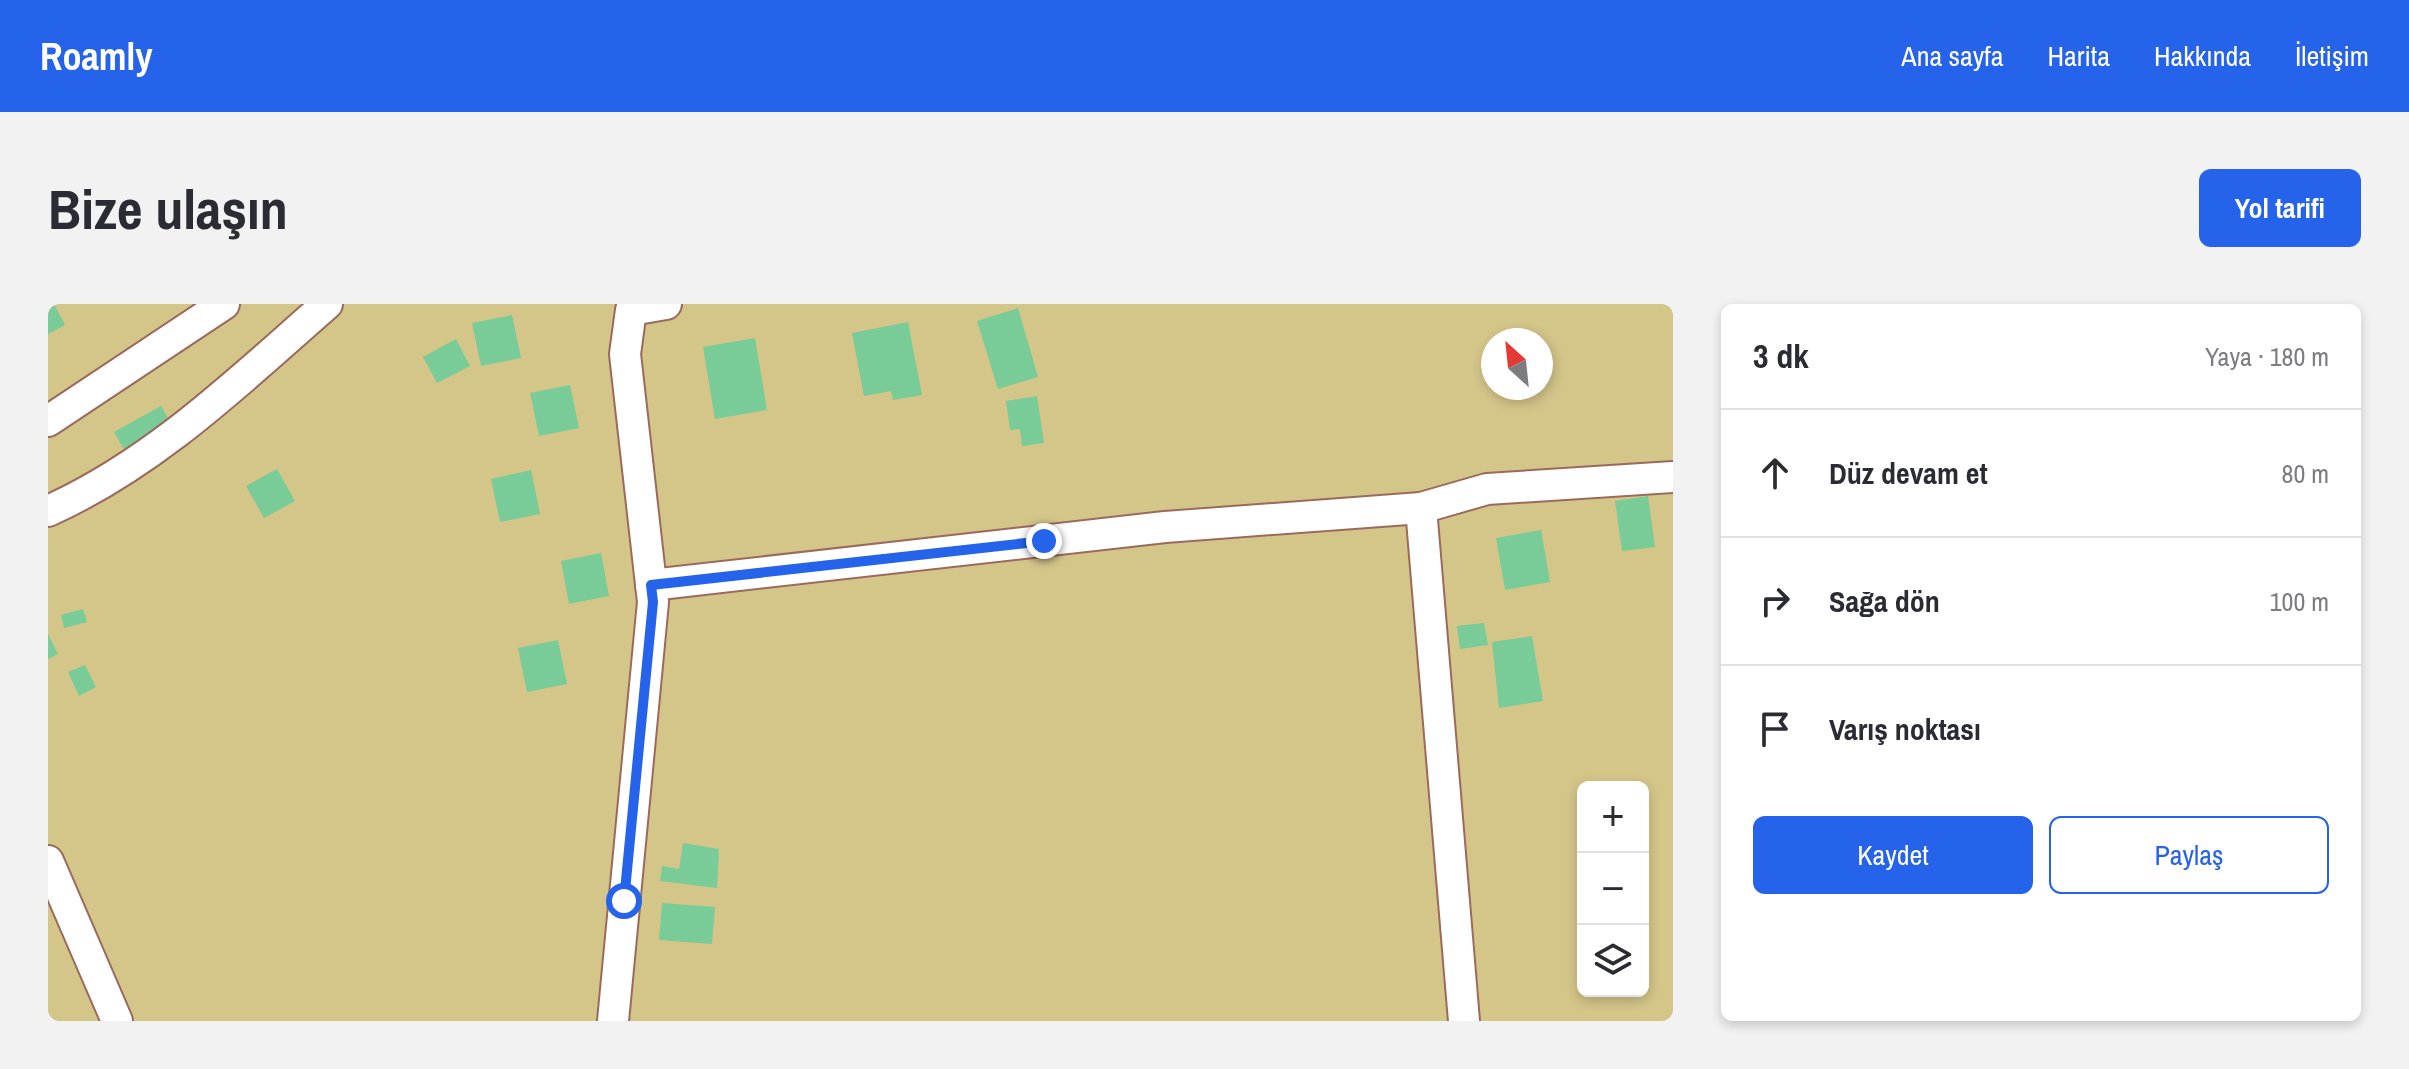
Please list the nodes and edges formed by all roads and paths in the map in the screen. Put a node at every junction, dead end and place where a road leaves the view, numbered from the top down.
1 (224, 304) edge
2 (327, 304) edge
3 (666, 304) edge
4 (48, 421) edge
5 (1673, 477) edge
6 (1421, 508) junction
7 (48, 511) edge
8 (651, 585) junction
9 (48, 861) edge
10 (117, 1021) edge
11 (613, 1021) edge
12 (1464, 1021) edge

1 - 4 street
2 - 7 street
3 - 8 street
5 - 6 street
6 - 8 street
6 - 12 street
8 - 11 street
9 - 10 street

